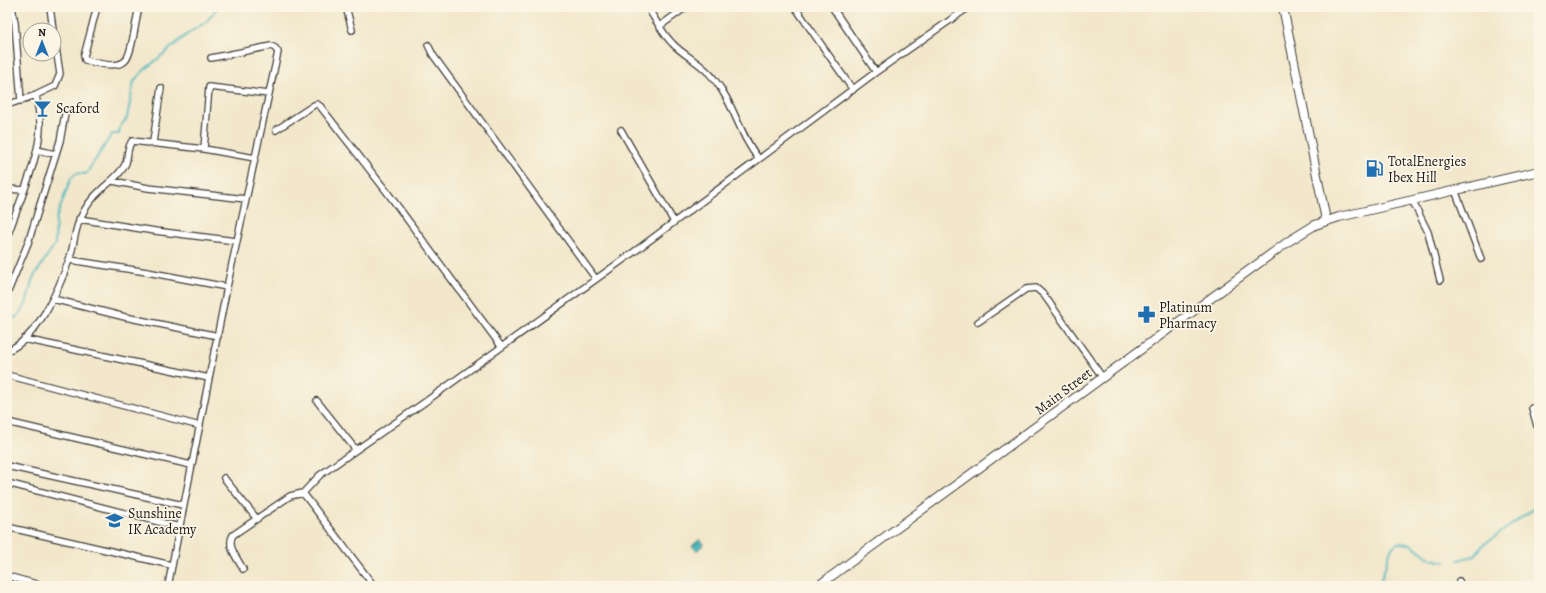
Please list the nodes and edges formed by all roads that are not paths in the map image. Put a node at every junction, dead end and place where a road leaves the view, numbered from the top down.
1 (12, 7) edge
2 (50, 7) edge
3 (97, 7) edge
4 (139, 7) edge
5 (346, 7) edge
6 (647, 7) edge
7 (686, 7) edge
8 (794, 7) edge
9 (832, 7) edge
10 (969, 7) edge
11 (1283, 7) edge
12 (53, 22) edge
13 (660, 26) junction
14 (352, 30) dead end
15 (428, 45) dead end
16 (211, 58) dead end
17 (58, 62) edge
18 (876, 72) junction
19 (161, 88) dead end
20 (853, 90) junction
21 (269, 94) junction
22 (36, 95) junction
23 (21, 101) junction
24 (7, 105) edge
25 (65, 114) dead end
26 (276, 130) dead end
27 (621, 130) dead end
28 (152, 142) junction
29 (204, 149) junction
30 (37, 150) junction
31 (55, 154) junction
32 (255, 158) junction
33 (759, 159) junction
34 (1539, 171) edge
35 (113, 181) junction
36 (7, 189) edge
37 (24, 190) junction
38 (1455, 190) junction
39 (246, 199) junction
40 (1412, 200) junction
41 (79, 220) junction
42 (1326, 220) junction
43 (674, 222) junction
44 (9, 225) edge
45 (7, 237) edge
46 (236, 241) junction
47 (70, 260) junction
48 (1481, 260) dead end
49 (596, 279) junction
50 (1440, 280) dead end
51 (227, 287) junction
52 (7, 294) edge
53 (53, 299) junction
54 (978, 322) dead end
55 (218, 336) junction
56 (24, 339) junction
57 (501, 346) junction
58 (7, 351) edge
59 (7, 375) edge
60 (210, 378) junction
61 (1103, 378) junction
62 (317, 401) dead end
63 (1532, 408) dead end
64 (7, 422) edge
65 (200, 426) junction
66 (1539, 433) edge
67 (356, 450) junction
68 (191, 465) junction
69 (7, 466) edge
70 (224, 478) dead end
71 (7, 483) edge
72 (303, 493) junction
73 (183, 505) junction
74 (257, 520) junction
75 (179, 527) junction
76 (7, 528) edge
77 (171, 565) junction
78 (243, 569) dead end
79 (7, 576) edge
80 (823, 585) edge
81 (44, 586) edge
82 (168, 586) edge
83 (374, 586) edge

1 - 23 street
2 - 12 street
3 - 4 street
5 - 14 street
6 - 13 street
7 - 13 street
8 - 20 street
9 - 18 street
10 - 18 street
11 - 42 main road
13 - 33 street
15 - 49 street
16 - 21 street
17 - 22 street
18 - 20 street
19 - 28 street
20 - 33 street
21 - 29 street
21 - 32 street
22 - 23 street
22 - 30 street
23 - 24 street
25 - 31 street
26 - 57 street
27 - 43 street
28 - 29 street
28 - 35 street
29 - 32 street
30 - 31 street
30 - 37 street
31 - 52 street
32 - 39 street
33 - 43 street
34 - 38 main road, Main Street
35 - 39 street
35 - 41 street
36 - 37 street
37 - 44 street
38 - 40 main road, Main Street
38 - 48 street
39 - 46 street
40 - 42 main road, Main Street
40 - 50 street
41 - 46 street
41 - 47 street
42 - 61 main road, Main Street
43 - 49 street
44 - 45 street
46 - 51 street
47 - 51 street
47 - 53 street
49 - 57 street
51 - 55 street
53 - 55 street
53 - 56 street
54 - 61 street
55 - 60 street
56 - 58 street
56 - 60 street
57 - 67 street
59 - 65 street
60 - 65 street
61 - 80 main road, Main Street
62 - 67 street
63 - 66 street
64 - 68 street
65 - 68 street
67 - 72 street
68 - 73 street
69 - 73 street
70 - 74 street
71 - 75 street
72 - 74 street
72 - 83 street
73 - 75 street
74 - 78 street
75 - 77 street
76 - 77 street
77 - 82 street
79 - 81 street

